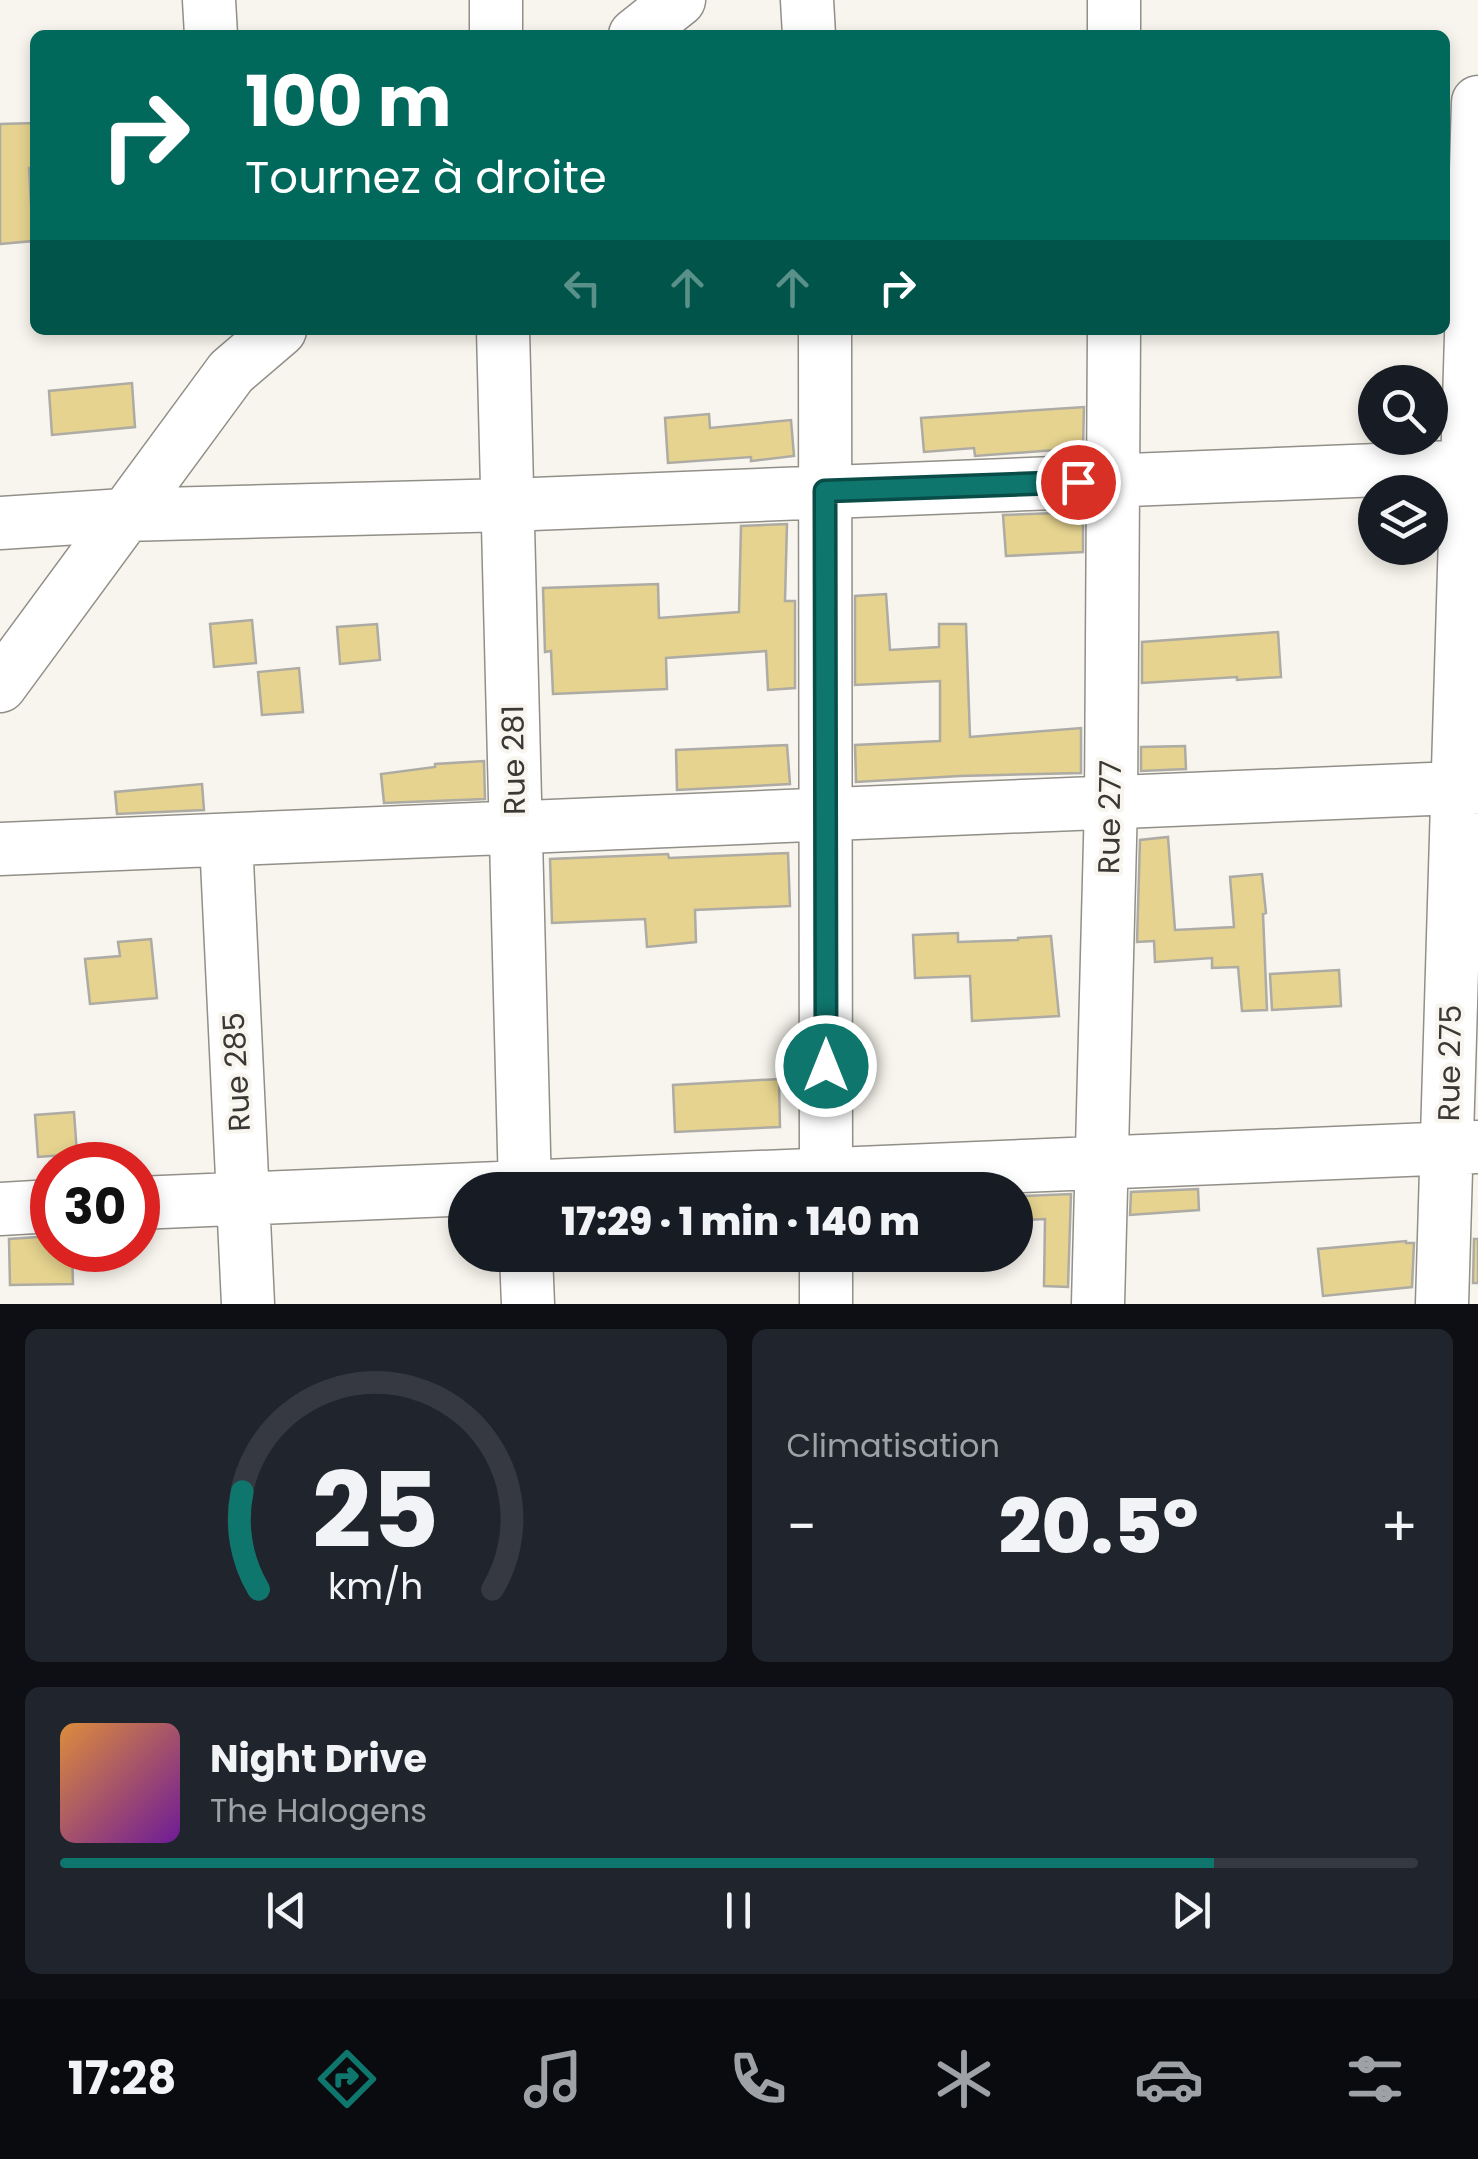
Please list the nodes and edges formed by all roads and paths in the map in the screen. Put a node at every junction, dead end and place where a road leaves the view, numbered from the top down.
1 (209, 0) edge
2 (496, 0) edge
3 (679, 0) edge
4 (807, 0) edge
5 (1114, 0) edge
6 (211, 30) edge
7 (496, 30) edge
8 (640, 30) edge
9 (809, 30) edge
10 (1114, 30) edge
11 (1478, 102) edge
12 (268, 335) edge
13 (504, 335) edge
14 (825, 335) edge
15 (1114, 335) edge
16 (230, 351) edge
17 (1472, 466) edge
18 (1114, 480) junction
19 (825, 491) junction
20 (508, 504) junction
21 (124, 516) junction
22 (0, 523) edge
23 (0, 686) edge
24 (1467, 787) edge
25 (1111, 802) junction
26 (826, 814) junction
27 (516, 827) junction
28 (226, 840) junction
29 (0, 849) edge
30 (1463, 1148) edge
31 (1101, 1163) junction
32 (524, 1172) edge
33 (826, 1172) edge
34 (971, 1172) edge
35 (448, 1191) edge
36 (243, 1198) junction
37 (160, 1202) edge
38 (30, 1207) edge
39 (0, 1208) edge
40 (527, 1272) edge
41 (826, 1272) edge
42 (248, 1304) edge
43 (528, 1304) edge
44 (826, 1304) edge
45 (1098, 1304) edge
46 (1442, 1304) edge

1 - 6 street
2 - 7 street
3 - 8 street
4 - 9 street
5 - 10 street
11 - 17 street, Rue 275
12 - 16 street
13 - 20 street, Rue 281
14 - 19 street
15 - 18 street, Rue 277
16 - 21 street
17 - 18 street
17 - 24 street, Rue 275
18 - 19 street
18 - 25 street, Rue 277
19 - 20 street
19 - 26 street
20 - 21 street
20 - 27 street, Rue 281
21 - 22 street
21 - 23 street
24 - 25 street
24 - 30 street, Rue 275
25 - 26 street
25 - 31 street, Rue 277
26 - 27 street
26 - 33 street
27 - 28 street
27 - 32 street, Rue 281
28 - 29 street
28 - 36 street, Rue 285
30 - 31 street
30 - 46 street, Rue 275
31 - 34 street
31 - 45 street, Rue 277
35 - 36 street
36 - 37 street
36 - 42 street, Rue 285
38 - 39 street
40 - 43 street
41 - 44 street

